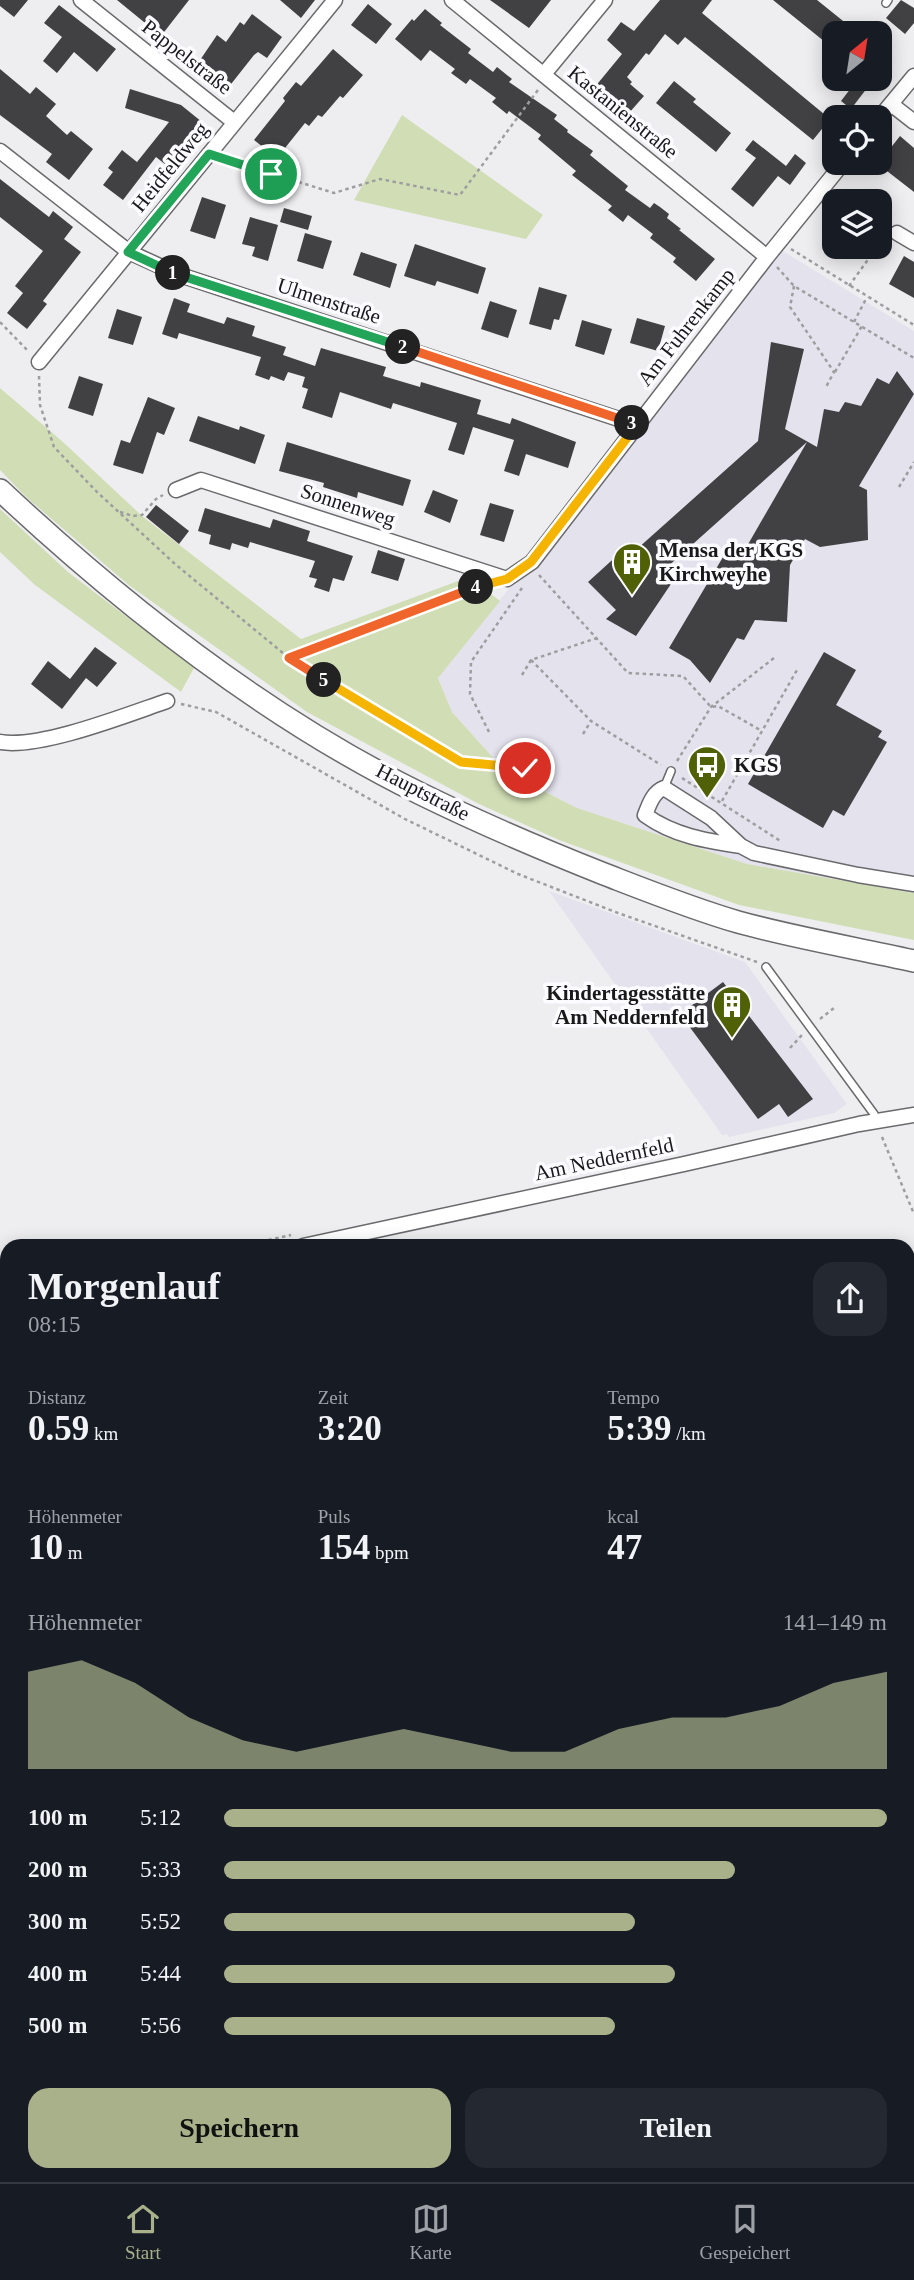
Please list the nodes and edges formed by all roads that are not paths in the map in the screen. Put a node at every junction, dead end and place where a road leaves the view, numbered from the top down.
1 (81, 0) edge
2 (335, 0) edge
3 (452, 0) edge
4 (605, 0) edge
5 (546, 76) junction
6 (914, 76) edge
7 (891, 104) joint
8 (234, 122) junction
9 (914, 122) edge
10 (0, 151) edge
11 (833, 175) edge
12 (897, 233) dead end
13 (914, 243) edge
14 (128, 252) junction
15 (767, 257) junction
16 (39, 362) road end
17 (637, 425) junction
18 (0, 490) edge
19 (176, 490) road end
20 (507, 579) joint
21 (167, 701) road end
22 (0, 742) edge
23 (671, 771) road end
24 (664, 788) junction
25 (741, 846) junction
26 (914, 884) edge
27 (914, 961) edge
28 (766, 967) road end
29 (874, 1114) dead end
30 (914, 1115) edge
31 (336, 1239) edge

1 - 8 street, Pappelstraße
2 - 8 street, Heidfeldweg
3 - 5 street, Kastanienstraße
4 - 5 street
5 - 15 street, Kastanienstraße
6 - 7 street
7 - 9 street
8 - 14 street, Heidfeldweg
10 - 14 street, Ulmenstraße
11 - 15 street, Am Fuhrenkamp
12 - 13 street
14 - 16 street, Heidfeldweg
14 - 17 street, Ulmenstraße
15 - 17 street, Am Fuhrenkamp
17 - 20 street, Am Fuhrenkamp
18 - 27 main road, Hauptstraße
19 - 20 street, Sonnenweg
21 - 22 street
23 - 24 lane
24 - 25 street
24 - 25 street
25 - 26 street
28 - 29 lane
30 - 31 street, Am Neddernfeld

